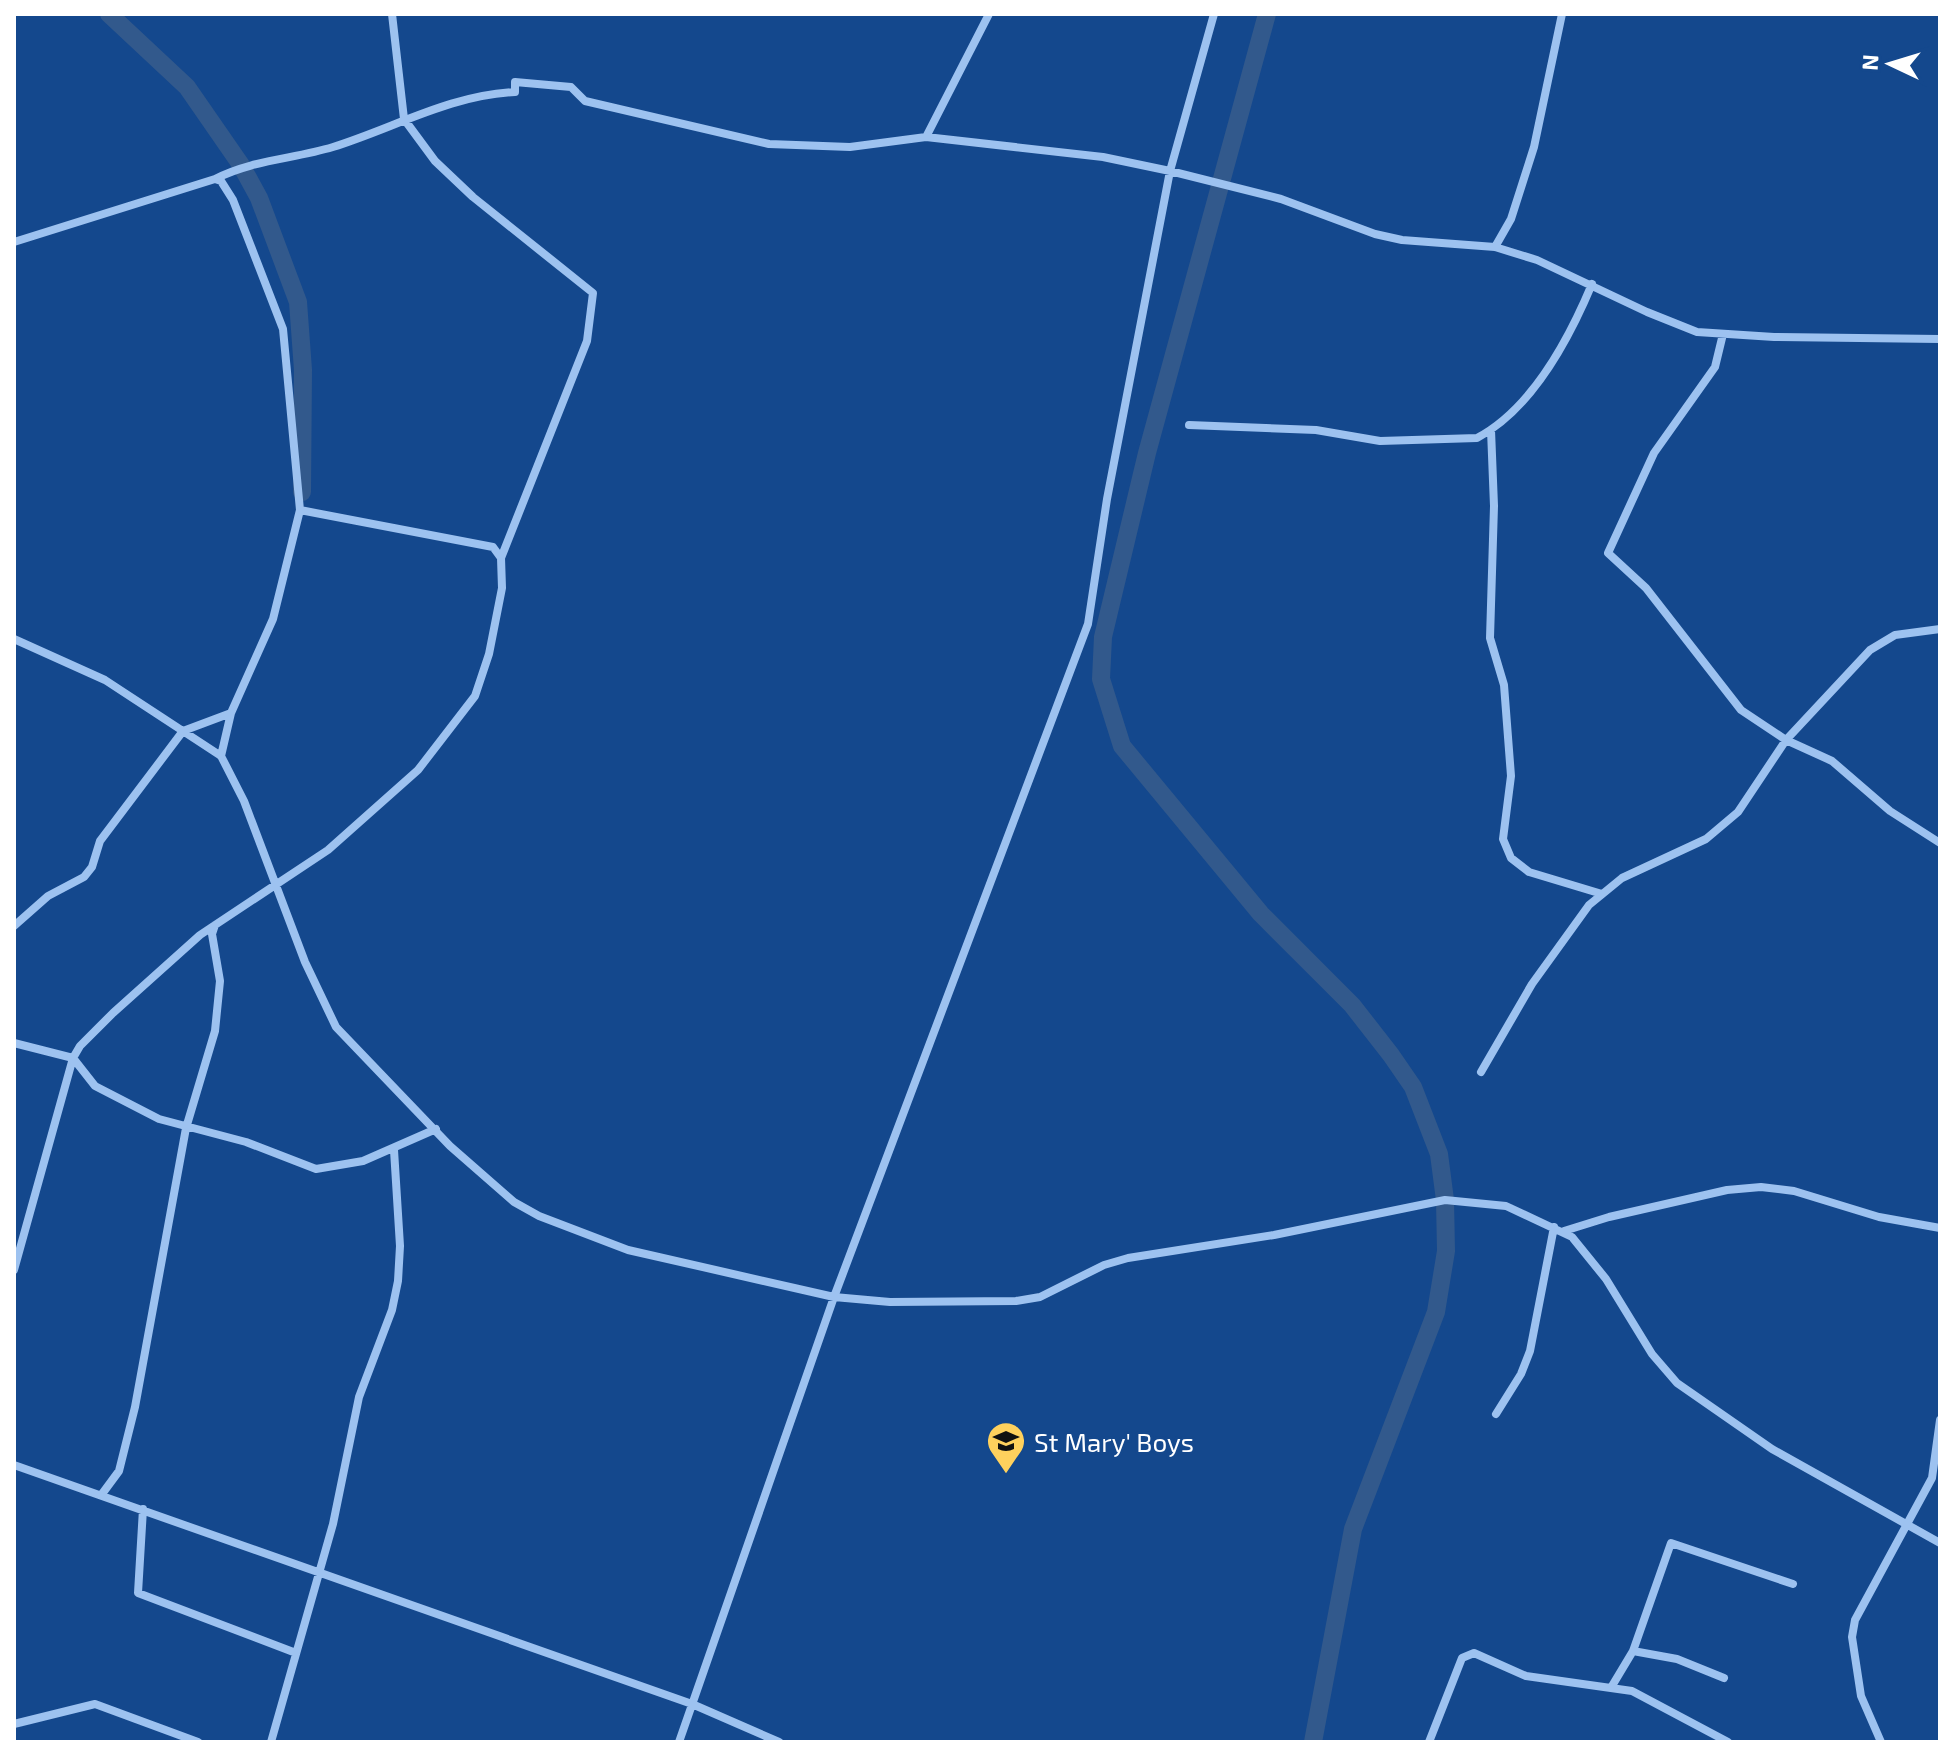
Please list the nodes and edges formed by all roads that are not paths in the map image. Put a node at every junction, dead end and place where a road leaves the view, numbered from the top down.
1 (392, 14) edge
2 (989, 14) edge
3 (1214, 14) edge
4 (1562, 14) edge
5 (404, 119) junction
6 (926, 137) junction
7 (1170, 171) junction
8 (215, 179) junction
9 (14, 242) edge
10 (1495, 247) junction
11 (1592, 284) junction
12 (1723, 334) junction
13 (1940, 339) edge
14 (1189, 425) dead end
15 (1491, 430) junction
16 (300, 510) junction
17 (501, 558) junction
18 (1940, 629) edge
19 (14, 639) edge
20 (231, 713) junction
21 (183, 731) junction
22 (1786, 740) junction
23 (221, 756) junction
24 (1940, 843) edge
25 (276, 887) junction
26 (1602, 894) junction
27 (216, 924) junction
28 (14, 926) edge
29 (14, 1043) edge
30 (73, 1058) junction
31 (1481, 1072) dead end
32 (186, 1128) junction
33 (436, 1129) junction
34 (394, 1150) junction
35 (1554, 1227) junction
36 (1940, 1228) edge
37 (1564, 1231) junction
38 (14, 1270) edge
39 (834, 1297) junction
40 (1496, 1414) dead end
41 (1940, 1420) edge
42 (14, 1465) edge
43 (102, 1494) junction
44 (143, 1509) junction
45 (1910, 1524) junction
46 (1940, 1543) edge
47 (320, 1573) junction
48 (1793, 1584) dead end
49 (1633, 1651) junction
50 (296, 1653) junction
51 (1724, 1678) dead end
52 (1612, 1686) junction
53 (692, 1704) junction
54 (14, 1724) edge
55 (198, 1742) edge
56 (271, 1742) edge
57 (679, 1742) edge
58 (779, 1742) edge
59 (1429, 1742) edge
60 (1728, 1742) edge
61 (1881, 1742) edge

1 - 5 street
2 - 6 street
3 - 7 street
4 - 10 street
5 - 6 street
5 - 8 street
5 - 17 street
6 - 7 street
7 - 10 street
7 - 39 street
8 - 9 street
8 - 16 street
10 - 11 street
11 - 12 street
11 - 15 street
12 - 13 street
12 - 22 street
14 - 15 street
15 - 26 street
16 - 17 street
16 - 20 street
17 - 25 street
18 - 22 street
19 - 21 street
20 - 21 street
20 - 23 street
21 - 23 street
21 - 28 street
22 - 24 street
22 - 26 street
23 - 25 street
25 - 27 street
25 - 33 street
26 - 31 street
27 - 30 street
27 - 32 street
29 - 30 street
30 - 32 street
30 - 38 street
32 - 34 street
32 - 43 street
33 - 34 street
33 - 39 street
34 - 47 street
35 - 37 street
35 - 39 street
35 - 40 street
36 - 37 street
37 - 45 street
39 - 53 street
41 - 45 street
42 - 43 street
43 - 44 street
44 - 47 street
44 - 50 street
45 - 46 street
45 - 61 street
47 - 50 street
47 - 53 street
48 - 49 street
49 - 51 street
49 - 52 street
50 - 56 street
52 - 59 street
52 - 60 street
53 - 57 street
53 - 58 street
54 - 55 street

